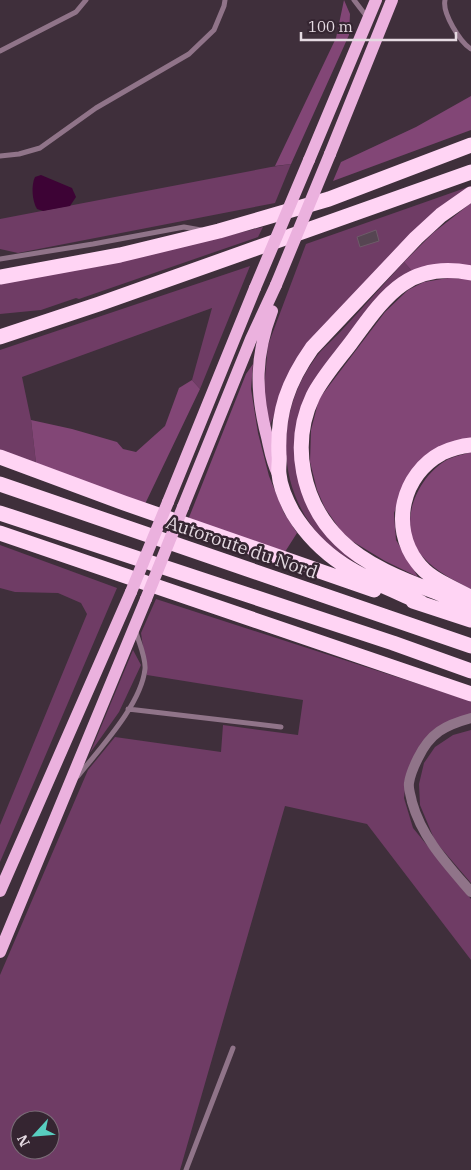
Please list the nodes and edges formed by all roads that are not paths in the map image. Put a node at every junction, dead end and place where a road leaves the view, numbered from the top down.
1 (86, 0) edge
2 (225, 0) edge
3 (354, 0) edge
4 (376, 0) edge
5 (392, 0) edge
6 (445, 0) edge
7 (368, 18) junction
8 (471, 48) edge
9 (0, 51) edge
10 (471, 145) edge
11 (0, 156) edge
12 (471, 172) edge
13 (471, 194) edge
14 (216, 232) junction
15 (0, 259) edge
16 (471, 273) edge
17 (0, 277) edge
18 (276, 284) junction
19 (0, 337) edge
20 (471, 444) edge
21 (0, 457) edge
22 (279, 475) junction
23 (0, 484) edge
24 (0, 513) edge
25 (0, 533) edge
26 (471, 598) edge
27 (422, 603) junction
28 (471, 606) edge
29 (471, 620) edge
30 (135, 626) junction
31 (471, 646) edge
32 (471, 672) edge
33 (471, 694) edge
34 (128, 709) junction
35 (471, 718) edge
36 (280, 727) dead end
37 (67, 791) junction
38 (0, 891) edge
39 (471, 892) edge
40 (0, 952) edge
41 (233, 1048) dead end
42 (186, 1170) edge

1 - 9 lane
2 - 11 lane
3 - 7 lane
4 - 7 main road
5 - 18 main road, bridge
6 - 8 lane
7 - 38 main road, bridge
10 - 14 highway
12 - 19 highway
13 - 22 highway
14 - 15 lane
14 - 17 highway
16 - 28 highway
18 - 22 main road
18 - 30 main road, bridge
20 - 26 highway
21 - 27 highway
22 - 27 highway
23 - 31 highway, Autoroute du Nord
24 - 32 highway
25 - 33 highway
27 - 29 highway
30 - 34 lane
30 - 37 main road
34 - 36 lane
34 - 37 lane
35 - 39 street
37 - 40 main road
41 - 42 lane

